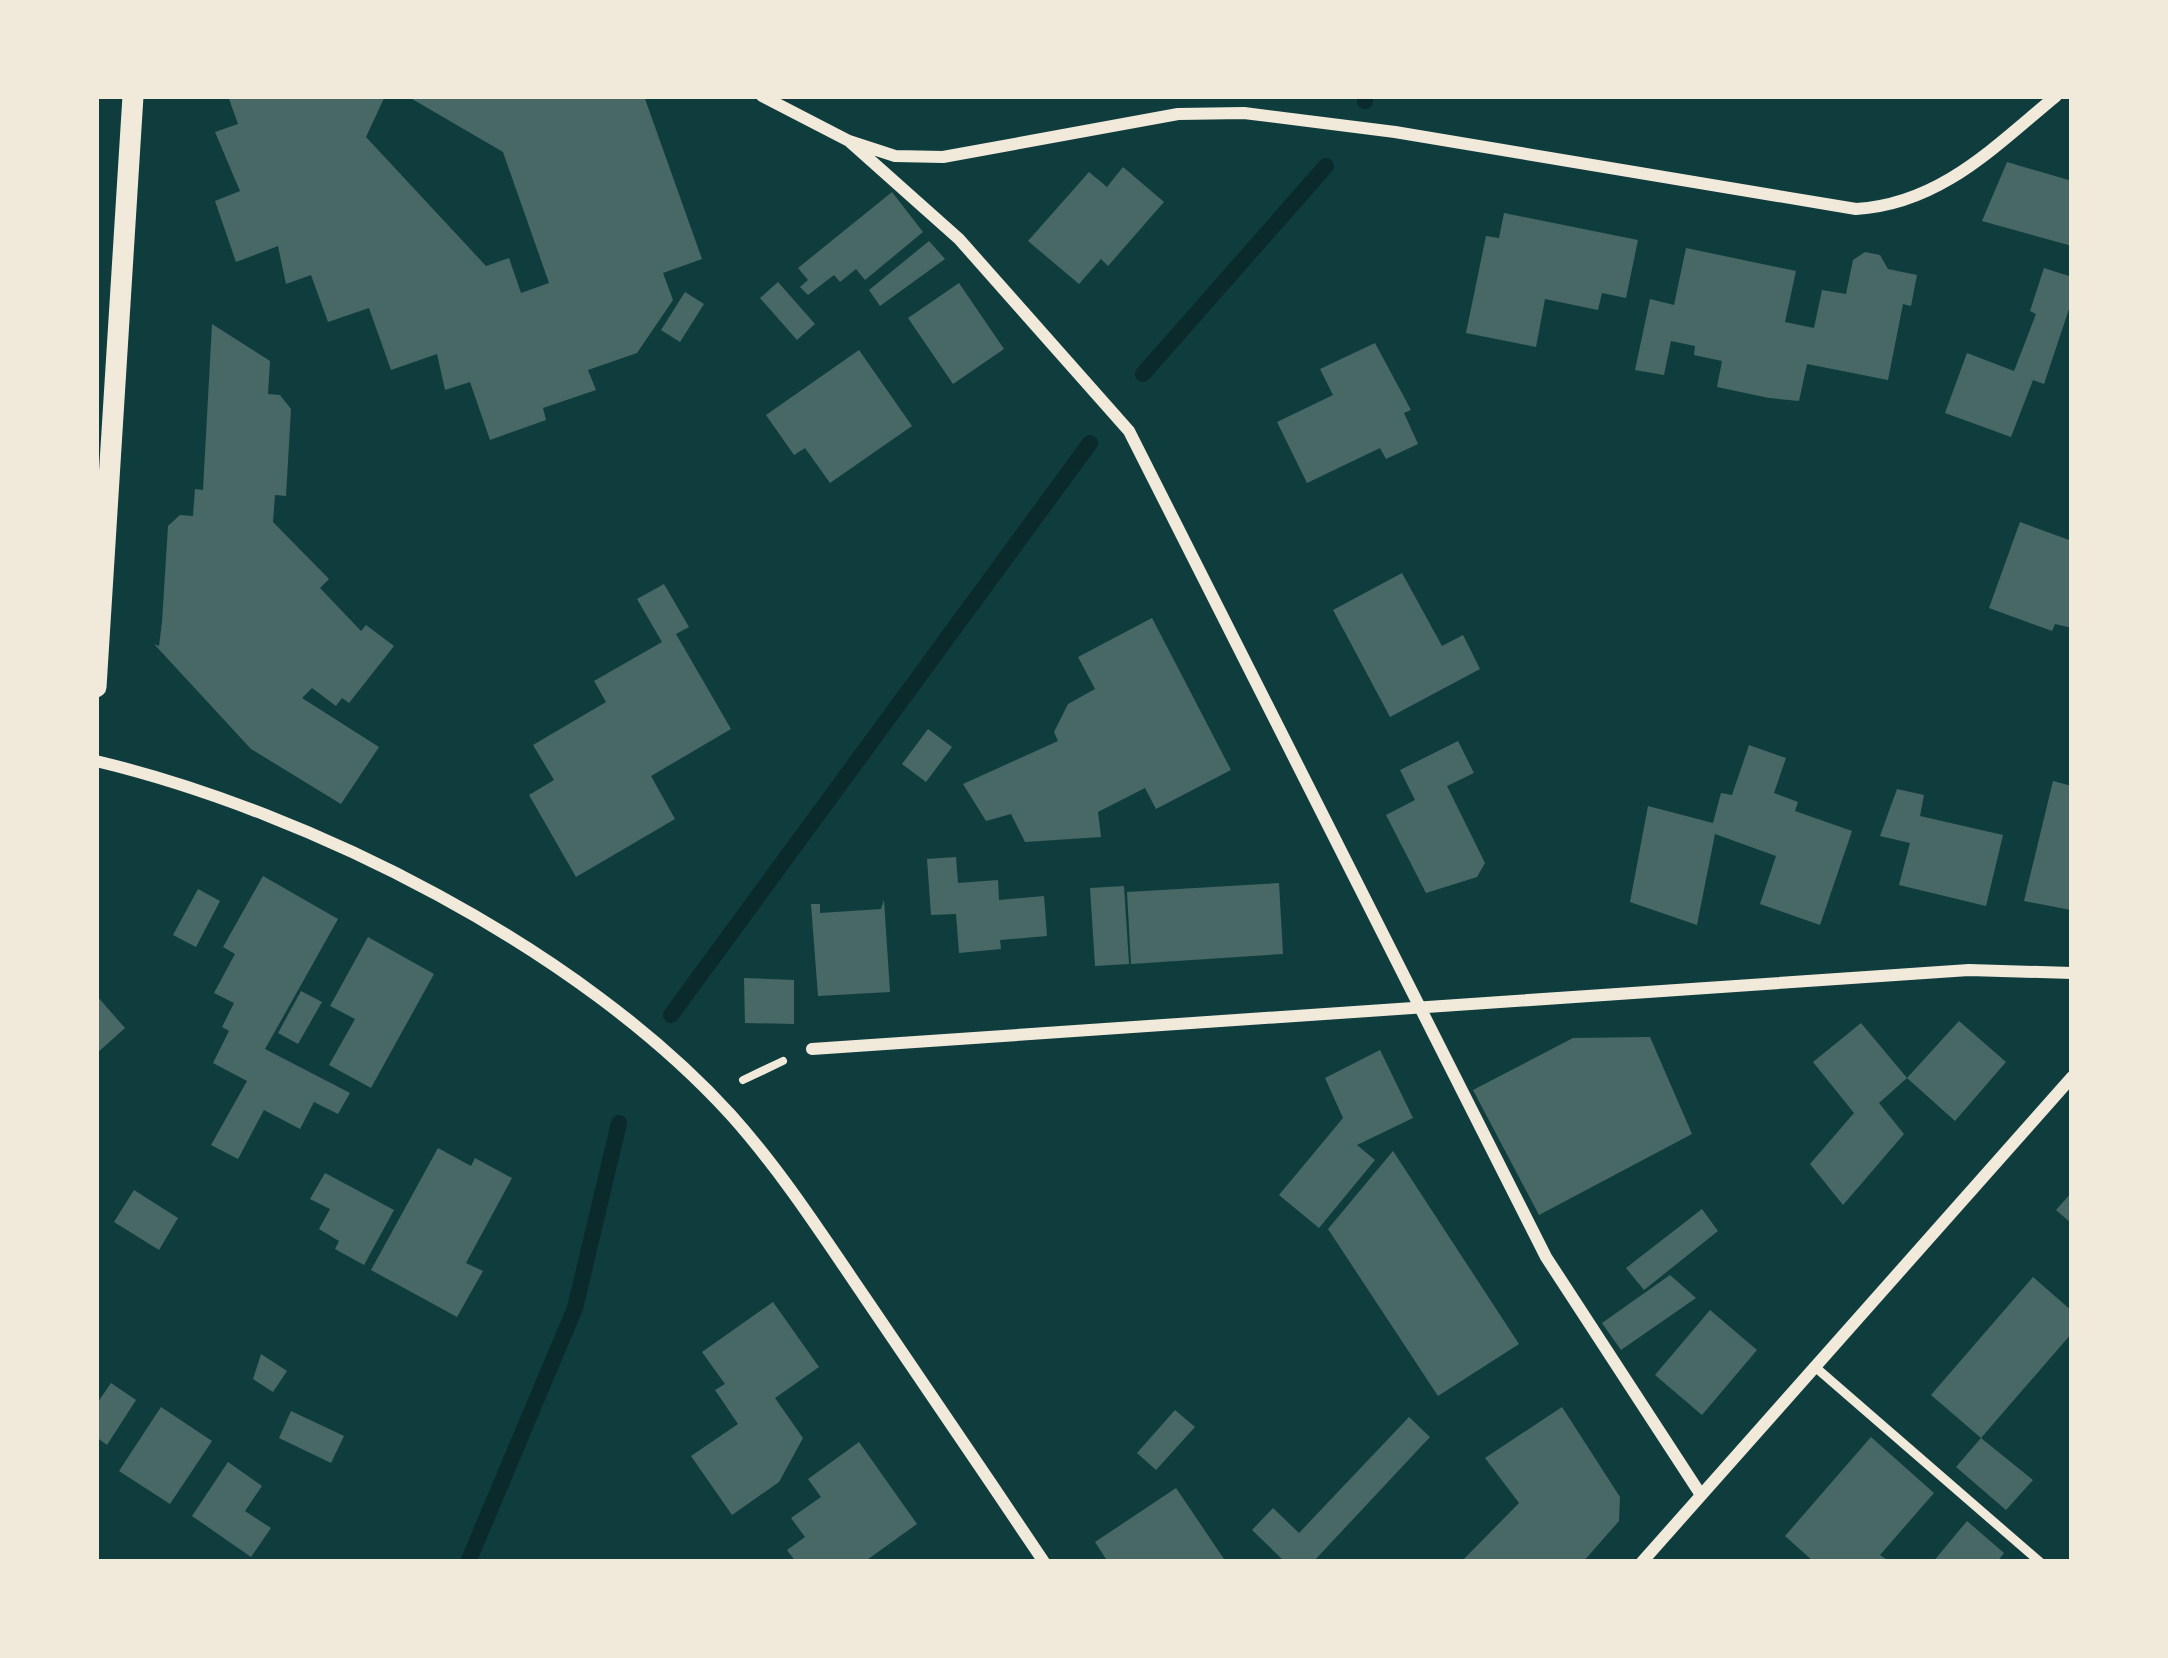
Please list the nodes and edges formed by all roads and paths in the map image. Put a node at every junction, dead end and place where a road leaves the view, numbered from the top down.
1 (134, 96) edge
2 (762, 96) edge
3 (2056, 96) edge
4 (849, 141) junction
5 (96, 687) edge
6 (96, 761) edge
7 (2072, 973) edge
8 (1419, 1010) junction
9 (812, 1049) dead end
10 (766, 1068) dead end
11 (751, 1076) dead end
12 (2072, 1077) edge
13 (1814, 1366) junction
14 (1701, 1496) junction
15 (1044, 1562) edge
16 (1642, 1562) edge
17 (2040, 1562) edge

1 - 5 street
2 - 4 street
3 - 4 street
4 - 8 street
6 - 15 street
7 - 8 street
8 - 9 street
8 - 14 street
10 - 11 path
12 - 13 street
13 - 14 street
13 - 17 lane
14 - 16 street

